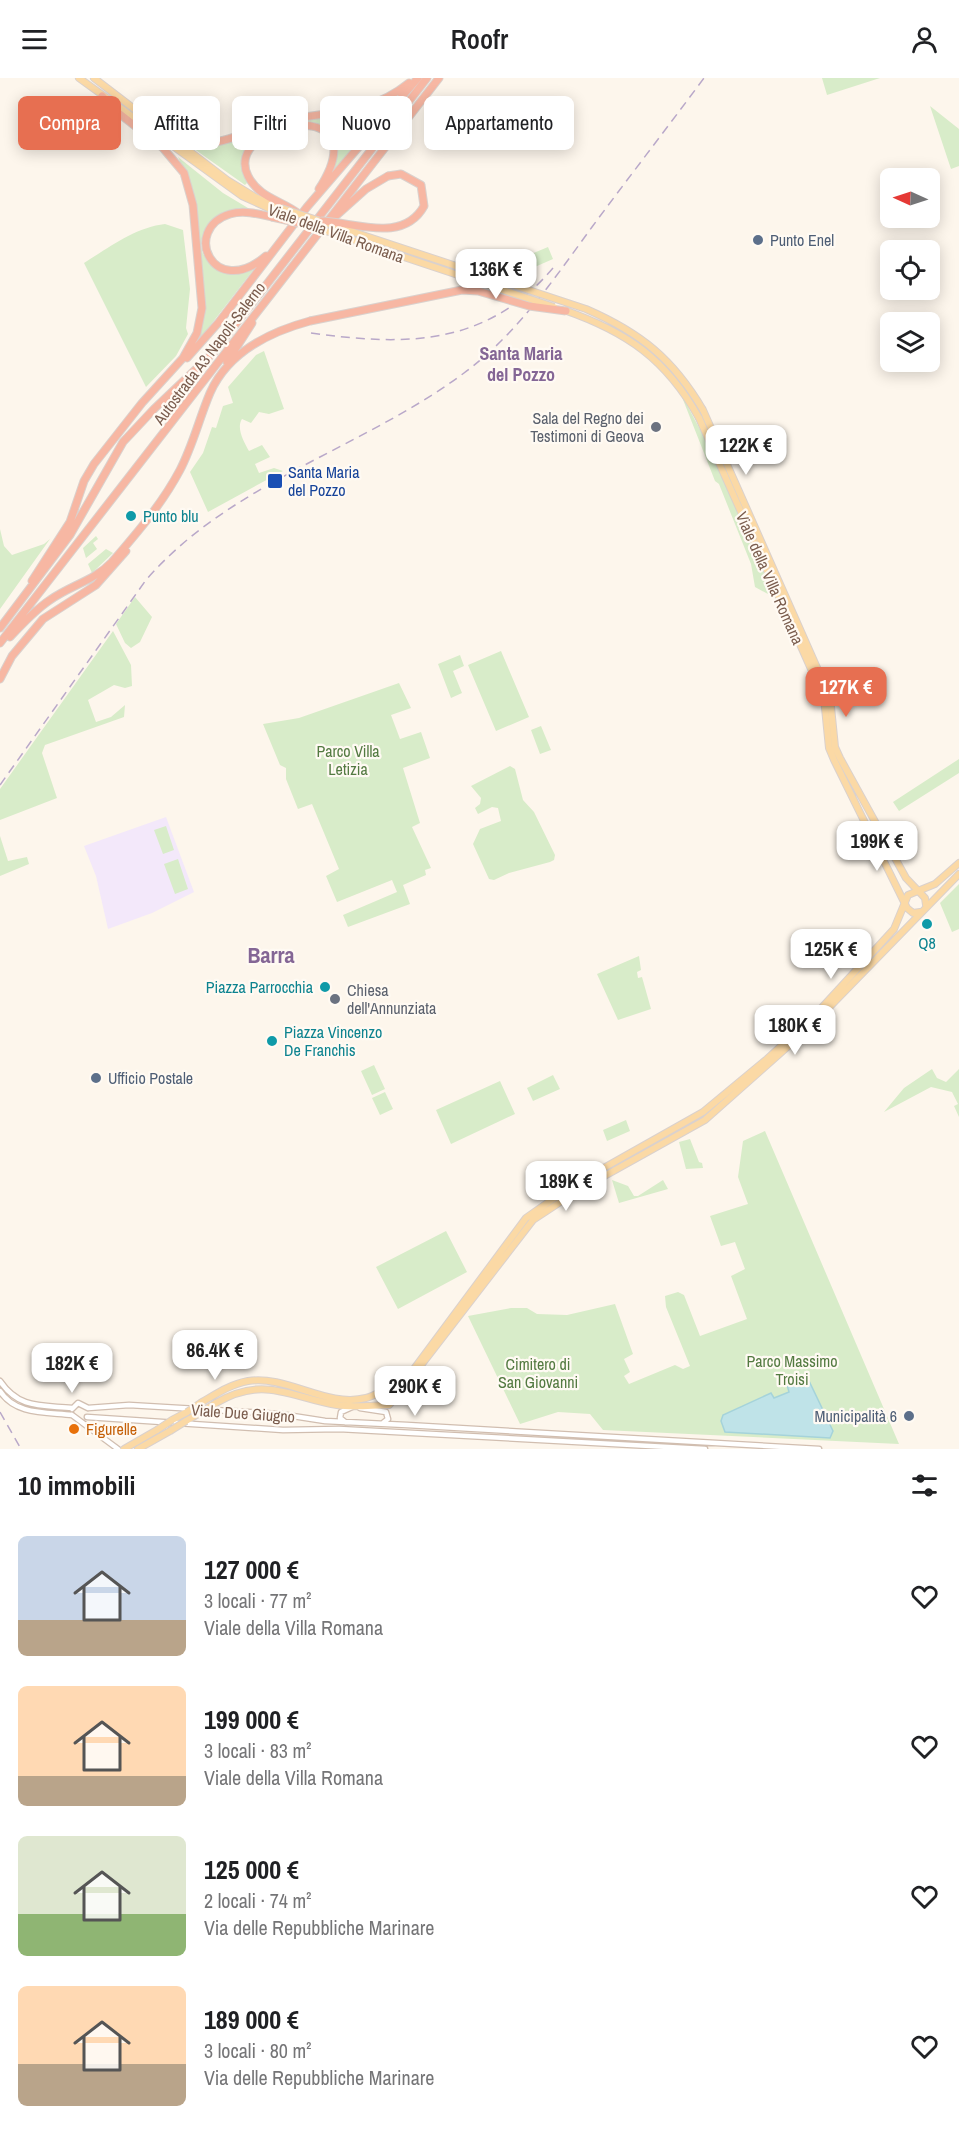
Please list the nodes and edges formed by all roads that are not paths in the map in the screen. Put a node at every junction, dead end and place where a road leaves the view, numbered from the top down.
1 (79, 78) edge
2 (94, 78) edge
3 (417, 78) edge
4 (427, 78) edge
5 (438, 78) edge
6 (102, 96) edge
7 (133, 107) edge
8 (121, 110) edge
9 (121, 115) edge
10 (220, 140) edge
11 (189, 150) edge
12 (307, 207) junction
13 (278, 210) junction
14 (299, 214) joint
15 (304, 224) joint
16 (322, 224) junction
17 (277, 247) junction
18 (277, 286) junction
19 (566, 311) junction
20 (161, 383) junction
21 (214, 385) junction
22 (91, 584) junction
23 (19, 603) junction
24 (0, 628) edge
25 (0, 645) edge
26 (0, 679) edge
27 (844, 772) junction
28 (877, 825) junction
29 (869, 830) junction
30 (959, 863) edge
31 (959, 874) edge
32 (918, 892) junction
33 (905, 905) junction
34 (926, 905) junction
35 (920, 912) junction
36 (804, 1029) junction
37 (768, 1061) junction
38 (703, 1112) junction
39 (705, 1120) junction
40 (0, 1381) edge
41 (390, 1389) junction
42 (0, 1391) edge
43 (381, 1392) junction
44 (395, 1399) junction
45 (386, 1405) junction
46 (355, 1407) junction
47 (72, 1408) junction
48 (88, 1408) junction
49 (72, 1415) junction
50 (85, 1421) junction
51 (345, 1422) junction
52 (378, 1424) junction
53 (399, 1424) junction
54 (407, 1425) junction
55 (398, 1432) junction
56 (406, 1433) junction
57 (118, 1449) edge
58 (124, 1449) edge
59 (138, 1449) edge
60 (705, 1449) edge
61 (819, 1449) edge

1 - 6 main road, Viale della Villa Romana
2 - 7 main road, Viale della Villa Romana
3 - 10 highway
3 - 12 highway
4 - 23 highway, Autostrada A3 Napoli-Salerno
5 - 16 highway, Autostrada A3 Napoli-Salerno
8 - 13 main road, Viale della Villa Romana
9 - 20 highway
11 - 13 main road, Viale della Villa Romana
12 - 13 highway
12 - 17 highway
13 - 14 highway, bridge
13 - 15 highway, bridge
13 - 17 highway
14 - 16 main road, Viale della Villa Romana, bridge
15 - 19 main road, Viale della Villa Romana, bridge
16 - 16 highway, bridge
16 - 18 highway, Autostrada A3 Napoli-Salerno
16 - 27 main road, Viale della Villa Romana, bridge
17 - 20 highway
18 - 21 highway
18 - 25 highway, Autostrada A3 Napoli-Salerno
19 - 21 highway, bridge
19 - 27 main road, Viale della Villa Romana, bridge
20 - 23 highway
21 - 22 highway
22 - 25 highway
22 - 26 highway
23 - 24 highway, Autostrada A3 Napoli-Salerno
27 - 28 main road, Viale della Villa Romana
27 - 29 main road, Viale della Villa Romana
28 - 29 main road
28 - 32 main road, Viale della Villa Romana
29 - 33 main road, Viale della Villa Romana
30 - 32 main road
31 - 34 main road
32 - 33 main road
32 - 34 main road
33 - 35 main road
33 - 36 main road
34 - 35 main road
35 - 36 main road
36 - 37 main road
37 - 38 main road
37 - 39 main road
38 - 39 main road
38 - 41 main road
39 - 44 main road
40 - 47 street
41 - 43 main road
41 - 44 main road
42 - 49 street
43 - 45 main road
43 - 58 main road, bridge
44 - 45 main road
45 - 46 main road
46 - 51 street
46 - 52 street
46 - 59 main road, bridge
47 - 48 street, Viale Due Giugno
47 - 49 street
48 - 50 street
48 - 51 street, Viale Due Giugno
49 - 50 street
50 - 55 street, Viale Due Giugno
50 - 57 street
51 - 52 street, Viale Due Giugno
52 - 53 street, Viale Due Giugno
53 - 54 street, Viale Due Giugno
53 - 55 street
54 - 56 street
54 - 61 street
55 - 56 street, Viale Due Giugno
56 - 60 street

